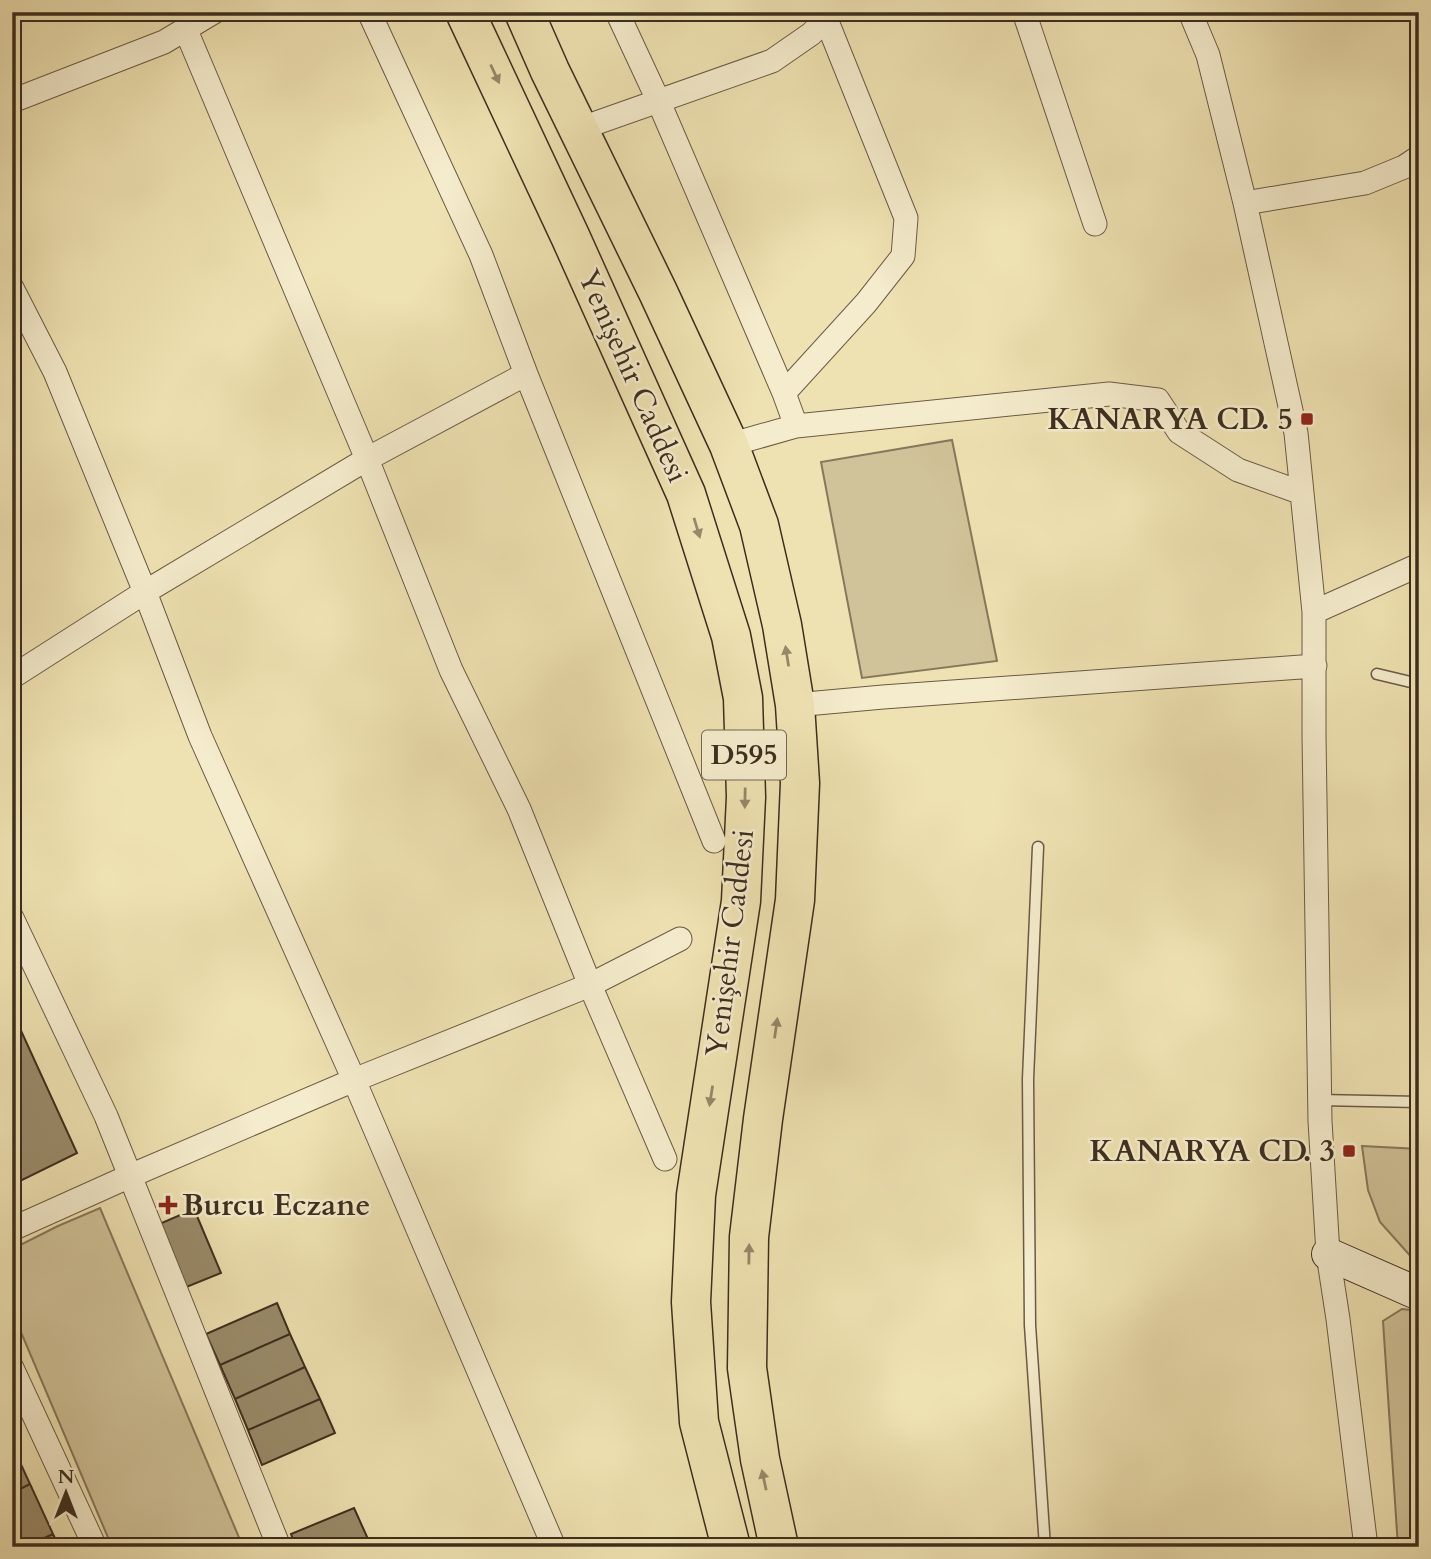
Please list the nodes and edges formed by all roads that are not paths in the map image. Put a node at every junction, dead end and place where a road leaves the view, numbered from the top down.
1 (214, 12) edge
2 (369, 12) edge
3 (465, 12) edge
4 (524, 12) edge
5 (617, 12) edge
6 (1024, 12) edge
7 (1190, 12) edge
8 (830, 16) edge
9 (185, 29) junction
10 (658, 100) junction
11 (12, 101) edge
12 (579, 129) junction
13 (1419, 157) edge
14 (1245, 203) junction
15 (1095, 224) dead end
16 (12, 288) edge
17 (526, 374) junction
18 (784, 393) junction
19 (796, 425) junction
20 (729, 445) junction
21 (367, 459) junction
22 (1302, 493) junction
23 (1419, 565) edge
24 (145, 592) junction
25 (1314, 612) junction
26 (1315, 666) junction
27 (1377, 674) dead end
28 (12, 677) edge
29 (1419, 684) edge
30 (795, 705) junction
31 (714, 841) dead end
32 (1038, 847) dead end
33 (12, 918) edge
34 (680, 939) dead end
35 (590, 985) junction
36 (354, 1080) junction
37 (1319, 1100) junction
38 (1419, 1102) edge
39 (665, 1158) dead end
40 (130, 1175) junction
41 (12, 1229) edge
42 (1328, 1254) junction
43 (1419, 1294) edge
44 (12, 1368) edge
45 (95, 1547) edge
46 (279, 1547) edge
47 (554, 1547) edge
48 (731, 1547) edge
49 (779, 1547) edge
50 (1045, 1547) edge
51 (1366, 1547) edge

1 - 9 street
2 - 17 street
3 -> 48 highway, Yenişehir Caddesi / D595
4 - 12 highway, Yenişehir Caddesi / D595
5 - 10 street
6 - 15 street
7 - 14 street
8 - 10 street
8 - 18 street
9 - 11 street
9 - 21 street
10 - 12 street
10 - 18 street
12 - 20 highway, Yenişehir Caddesi / D595
13 - 14 street
14 - 22 street
16 - 24 street
17 - 21 street
17 - 31 street
18 - 19 street
19 - 20 street
19 - 22 street
30 -> 20 highway, Yenişehir Caddesi / D595
21 - 24 street
21 - 35 street
22 - 25 street
23 - 25 street
24 - 28 street
24 - 36 street
25 - 26 street
26 - 30 street
26 - 37 street
27 - 29 lane
49 -> 30 highway, Yenişehir Caddesi / D595
32 - 50 lane
33 - 40 street
34 - 35 street
35 - 36 street
35 - 39 street
36 - 40 street
36 - 47 street
37 - 38 lane
37 - 42 street
40 - 41 street
40 - 46 street
42 - 43 street
42 - 51 street
44 - 45 street

